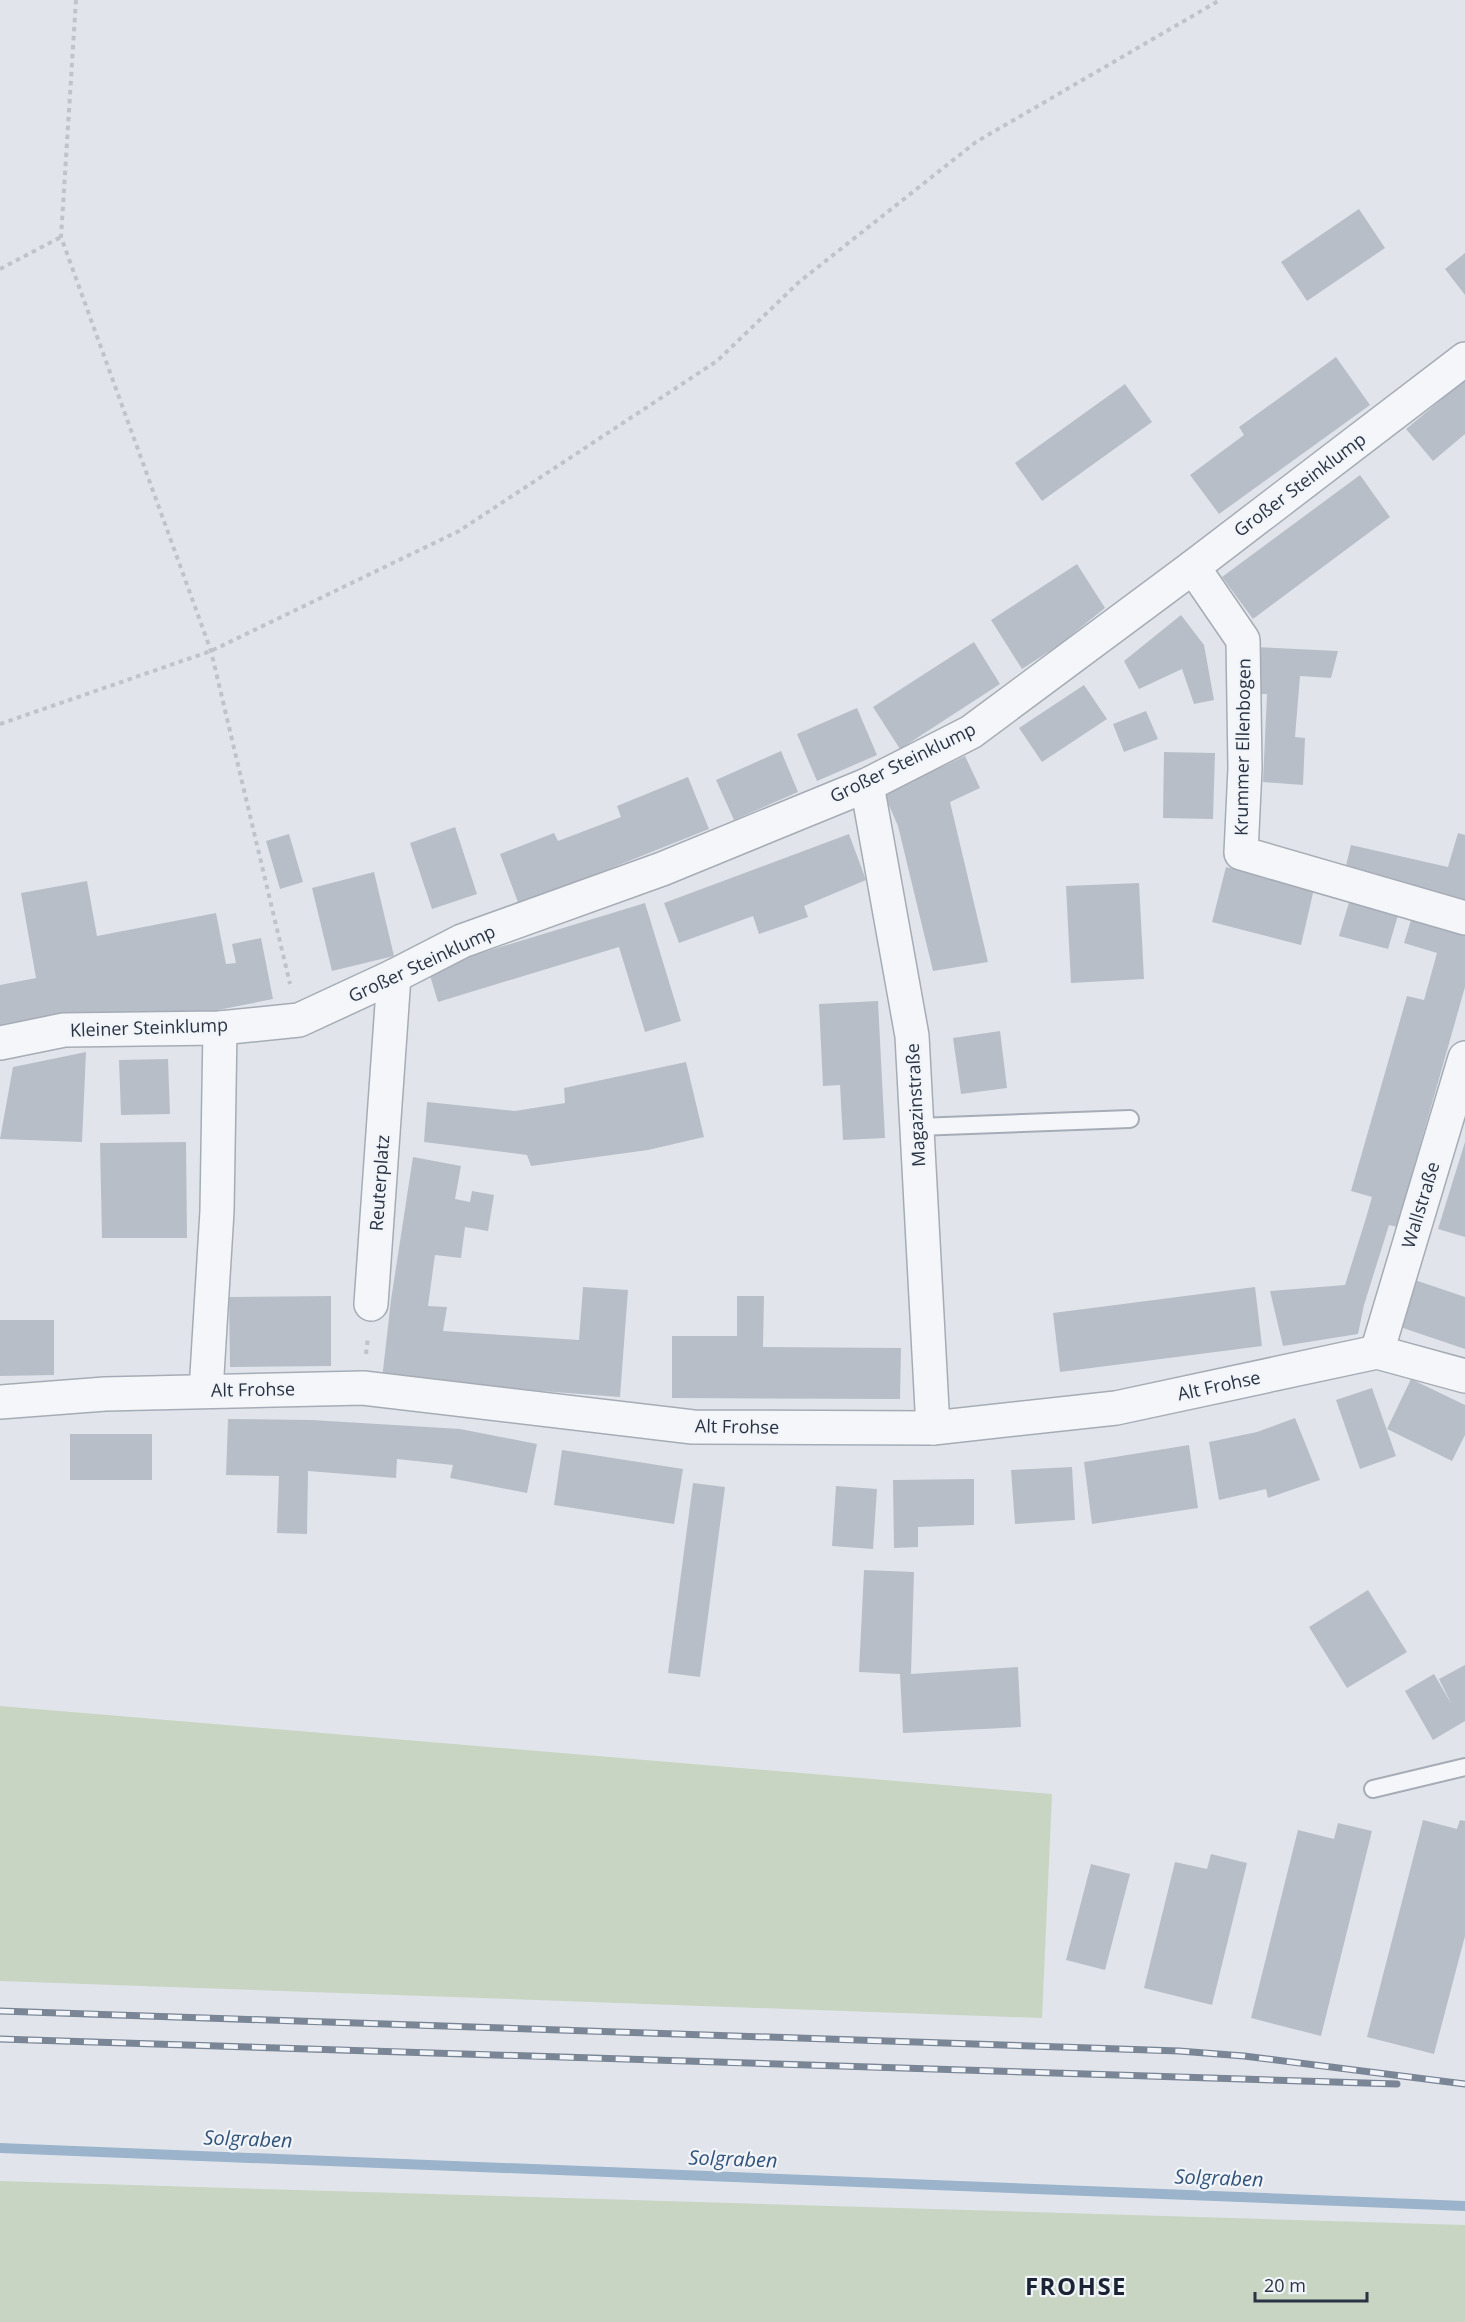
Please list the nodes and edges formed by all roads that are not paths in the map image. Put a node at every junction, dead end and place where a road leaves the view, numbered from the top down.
1 (1465, 359) edge
2 (1193, 567) junction
3 (867, 785) junction
4 (1465, 918) edge
5 (394, 976) junction
6 (299, 1020) joint
7 (220, 1028) junction
8 (0, 1043) edge
9 (1465, 1058) edge
10 (1130, 1119) dead end
11 (917, 1127) junction
12 (371, 1304) road end
13 (1377, 1352) junction
14 (1465, 1377) edge
15 (206, 1391) junction
16 (0, 1402) edge
17 (933, 1428) junction
18 (1465, 1767) edge
19 (1373, 1789) dead end

1 - 2 street, Großer Steinklump
2 - 3 street, Großer Steinklump
2 - 4 street, Krummer Ellenbogen
3 - 5 street, Großer Steinklump
3 - 11 street, Magazinstraße
5 - 6 street, Großer Steinklump
5 - 12 street, Reuterplatz
6 - 7 street, Kleiner Steinklump
7 - 8 street, Kleiner Steinklump
7 - 15 street
9 - 13 street, Wallstraße
10 - 11 lane
11 - 17 street, Magazinstraße
13 - 14 street, Alt Frohse
13 - 17 street, Alt Frohse
15 - 16 street, Alt Frohse
15 - 17 street, Alt Frohse
18 - 19 lane

